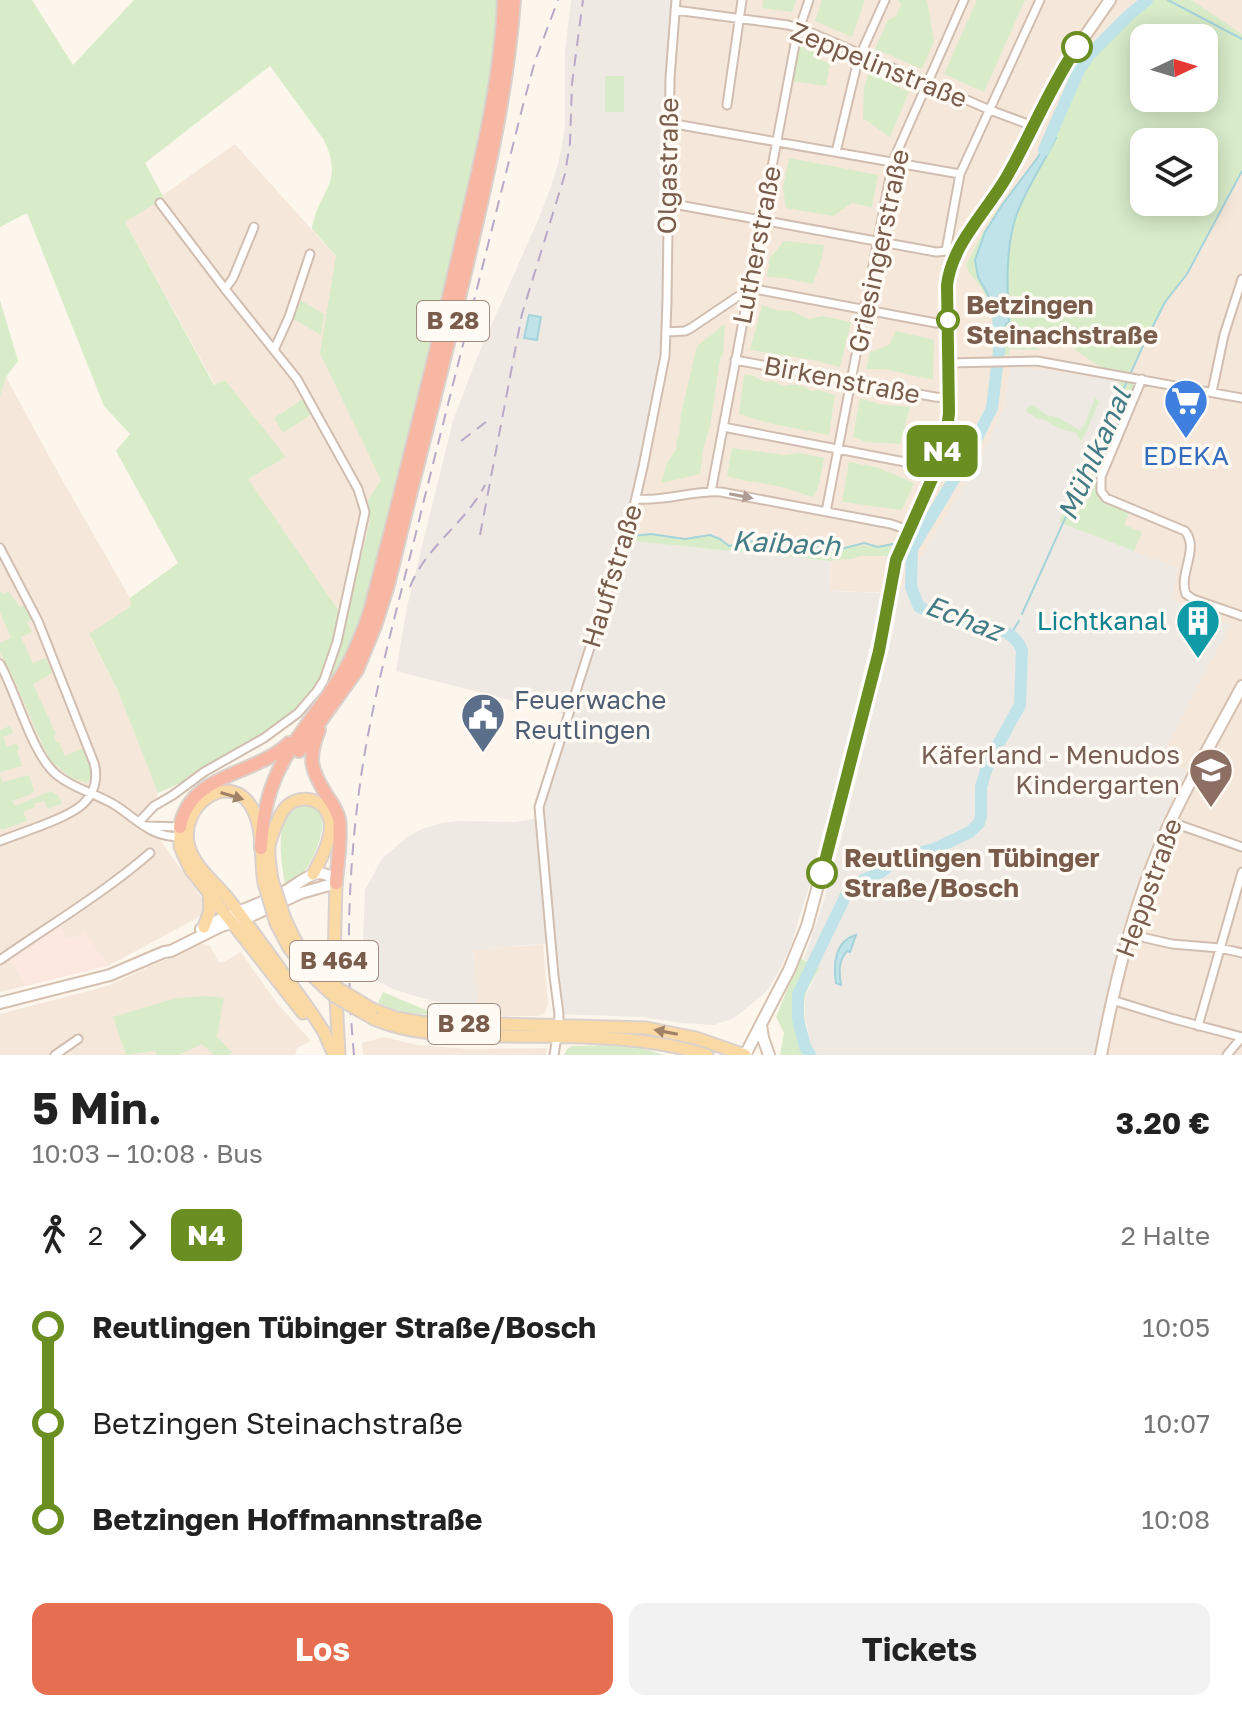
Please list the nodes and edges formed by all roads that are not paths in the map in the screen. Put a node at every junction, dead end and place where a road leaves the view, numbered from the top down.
1 (504, 0) edge
2 (514, 0) edge
3 (676, 0) edge
4 (742, 0) edge
5 (809, 0) edge
6 (885, 0) edge
7 (964, 0) edge
8 (1040, 0) edge
9 (1110, 0) edge
10 (675, 10) junction
11 (738, 19) junction
12 (799, 28) junction
13 (860, 54) junction
14 (927, 84) junction
15 (727, 105) dead end
16 (990, 110) junction
17 (669, 123) junction
18 (1033, 126) junction
19 (777, 142) junction
20 (836, 152) junction
21 (893, 161) junction
22 (960, 174) junction
23 (160, 203) dead end
24 (668, 203) junction
25 (762, 220) junction
26 (254, 227) dead end
27 (877, 241) junction
28 (950, 253) junction
29 (310, 254) dead end
30 (1242, 279) edge
31 (225, 289) junction
32 (749, 290) junction
33 (864, 310) junction
34 (948, 324) junction
35 (666, 332) junction
36 (274, 350) junction
37 (735, 360) junction
38 (948, 363) junction
39 (1134, 378) junction
40 (851, 381) junction
41 (1212, 392) junction
42 (949, 398) junction
43 (1242, 398) edge
44 (723, 427) junction
45 (838, 448) junction
46 (905, 462) dead end
47 (711, 492) junction
48 (636, 499) junction
49 (826, 512) junction
50 (908, 530) junction
51 (0, 548) edge
52 (1242, 616) edge
53 (0, 664) edge
54 (1242, 686) edge
55 (322, 720) junction
56 (306, 726) junction
57 (91, 794) junction
58 (1171, 822) junction
59 (143, 824) junction
60 (184, 832) junction
61 (0, 841) edge
62 (265, 846) junction
63 (1242, 847) edge
64 (150, 853) dead end
65 (1242, 872) edge
66 (313, 874) junction
67 (336, 881) junction
68 (209, 893) junction
69 (235, 917) junction
70 (204, 927) junction
71 (1128, 934) junction
72 (1220, 948) junction
73 (164, 952) junction
74 (1242, 953) edge
75 (0, 960) edge
76 (1112, 1000) junction
77 (0, 1003) edge
78 (761, 1023) junction
79 (1198, 1026) junction
80 (558, 1031) junction
81 (1242, 1037) edge
82 (78, 1039) dead end
83 (334, 1052) edge
84 (703, 1054) edge
85 (55, 1055) edge
86 (554, 1055) edge
87 (745, 1055) edge
88 (769, 1055) edge
89 (1101, 1055) edge
90 (1227, 1055) edge

1 - 56 highway, B 28
2 - 55 highway, B 28
3 - 10 street, Olgastraße
4 - 11 street
5 - 12 street, Lutherstraße
6 - 13 street
7 - 14 street, Griesingerstraße
8 - 16 street
9 - 18 main road
10 - 11 street, Zeppelinstraße
10 - 17 street, Olgastraße
11 - 12 street, Zeppelinstraße
11 - 15 street
12 - 13 street, Zeppelinstraße
12 - 19 street, Lutherstraße
13 - 14 street, Zeppelinstraße
13 - 20 street
14 - 16 street, Zeppelinstraße
14 - 21 street, Griesingerstraße
16 - 18 street, Zeppelinstraße
16 - 22 street
17 - 19 street
17 - 24 street, Olgastraße
18 - 28 main road
19 - 20 street
19 - 25 street, Lutherstraße
20 - 21 street
21 - 22 street
21 - 27 street, Griesingerstraße
22 - 28 street
23 - 31 street
24 - 25 street
24 - 35 street, Olgastraße
25 - 27 street
25 - 32 street, Lutherstraße
26 - 31 street
27 - 28 street
27 - 33 street, Griesingerstraße
28 - 34 main road
29 - 36 street
30 - 41 street
31 - 36 street
32 - 33 street
32 - 35 street
32 - 37 street, Lutherstraße
33 - 34 street
33 - 40 street, Griesingerstraße
34 - 38 main road
35 - 48 street, Hauffstraße
36 - 59 street
37 - 40 street, Birkenstraße
37 - 44 street, Lutherstraße
38 - 39 street
38 - 42 main road
39 - 41 street
39 - 52 street
40 - 42 street, Birkenstraße
40 - 45 street, Griesingerstraße
41 - 43 street
42 - 50 main road
44 - 45 street
44 - 47 street, Lutherstraße
45 - 46 street
45 - 49 street, Griesingerstraße
47 - 48 street
47 -> 49 street
48 - 80 street, Hauffstraße
49 - 50 street
50 - 78 main road
51 - 57 street
53 - 57 street
54 - 58 main road, Heppstraße
55 - 62 highway, B 28
55 - 67 highway, B 464
56 - 60 highway
56 - 62 highway, B 28
57 - 59 street
57 - 61 street
58 - 63 street
58 - 71 main road, Heppstraße
59 - 60 street
60 -> 62 main road
60 - 68 main road
60 - 69 main road
62 - 66 main road
62 - 80 main road, B 28, bridge
64 - 75 street
65 - 72 street
66 - 67 main road
66 - 69 main road
67 - 69 main road
67 - 83 main road, B 464
68 - 69 main road
68 - 70 main road
69 - 70 main road
69 - 73 main road
69 - 83 main road
70 - 73 main road
71 - 72 street
71 - 76 main road, Heppstraße
72 - 74 street
72 - 79 street
73 - 77 main road
76 - 79 street
76 - 89 main road, Heppstraße
78 - 87 main road
78 - 88 main road
79 - 81 street
80 - 84 main road, B 28
80 - 86 street, Hauffstraße
87 -> 80 main road, B 28
81 - 90 street
82 - 85 street

